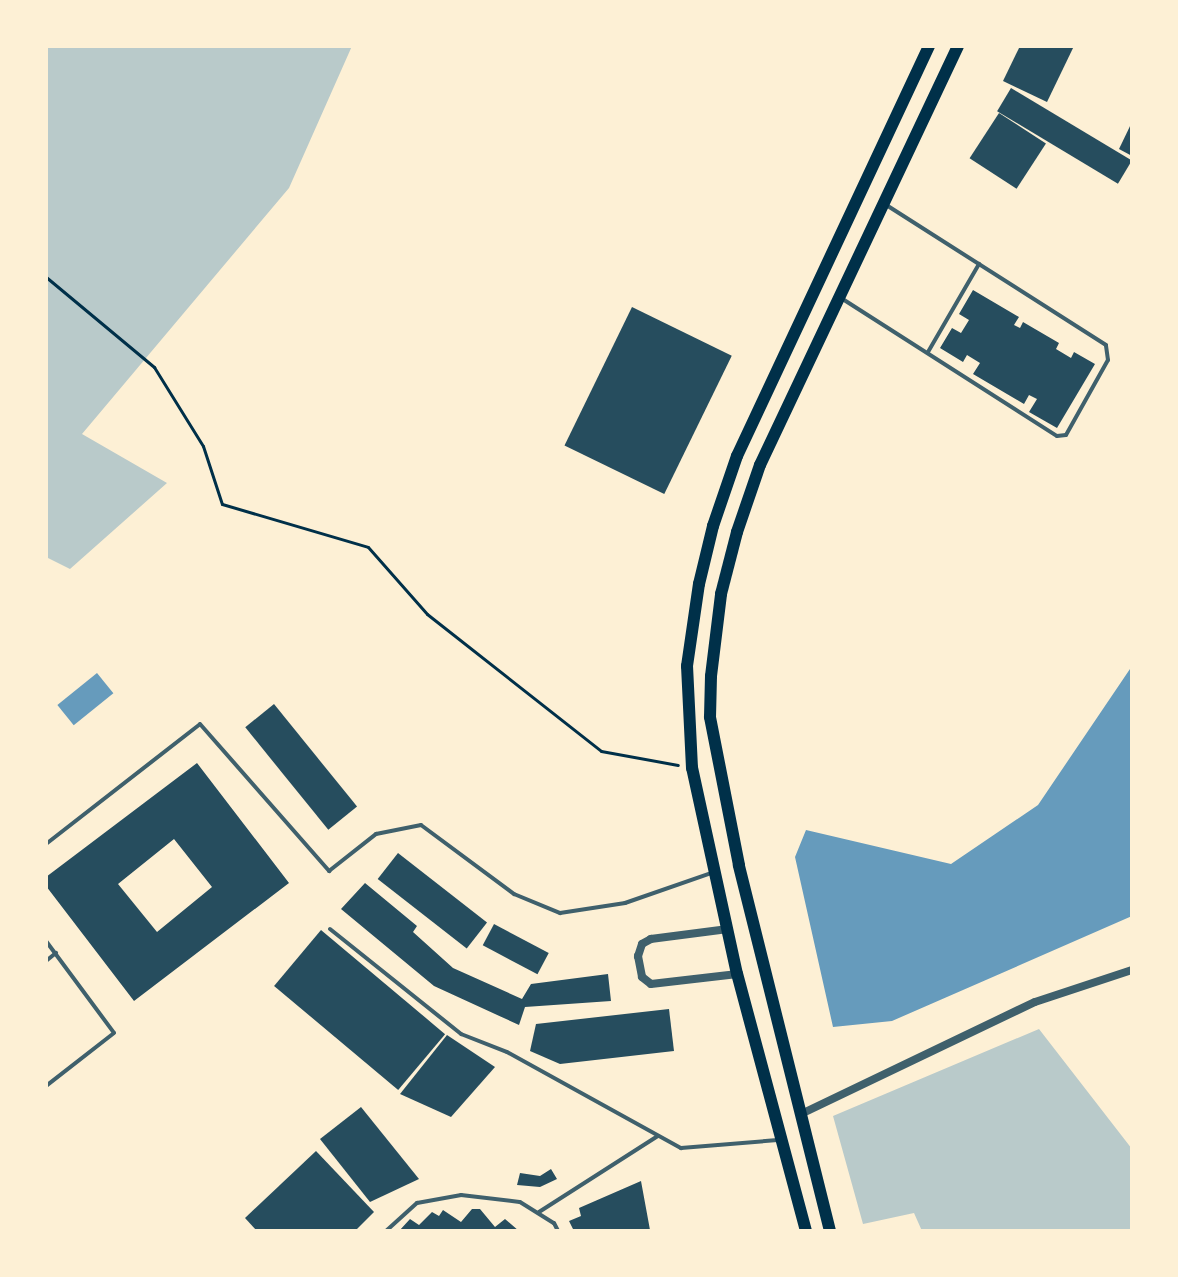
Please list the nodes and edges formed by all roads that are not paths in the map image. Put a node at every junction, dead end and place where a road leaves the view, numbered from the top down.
1 (929, 46) edge
2 (958, 46) edge
3 (893, 124) junction
4 (917, 133) junction
5 (884, 203) junction
6 (979, 264) junction
7 (839, 297) junction
8 (928, 353) junction
9 (46, 844) edge
10 (739, 865) junction
11 (714, 872) junction
12 (330, 929) dead end
13 (728, 929) junction
14 (46, 941) edge
15 (56, 953) junction
16 (46, 961) edge
17 (1132, 970) edge
18 (737, 974) junction
19 (46, 1086) edge
20 (801, 1114) junction
21 (658, 1136) junction
22 (780, 1140) junction
23 (538, 1213) junction
24 (386, 1231) edge
25 (558, 1231) edge
26 (806, 1231) edge
27 (830, 1231) edge

1 - 3 main road
2 - 4 main road
3 - 4 main road
3 - 11 main road
4 - 5 main road
5 - 6 lane
5 - 7 main road
6 - 8 lane
6 - 8 lane
7 - 8 lane
7 - 10 main road
9 - 11 lane
10 - 11 main road
10 - 20 main road
11 - 13 main road
12 - 21 lane
13 - 18 main road
13 - 18 street
14 - 15 lane
15 - 16 lane
15 - 19 lane
17 - 20 street
18 - 22 main road
20 - 27 main road
21 - 22 lane
21 - 23 lane
22 - 26 main road
23 - 24 lane
23 - 25 lane

